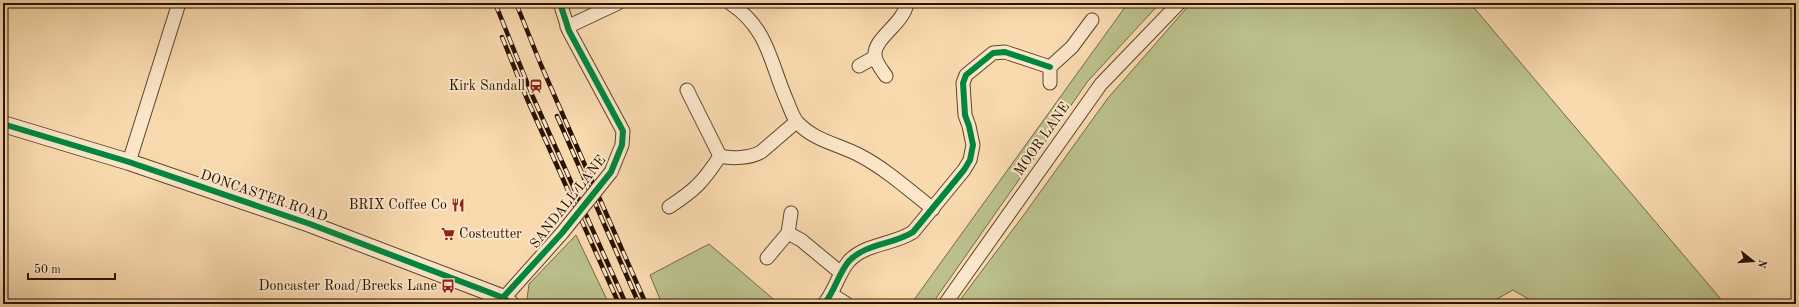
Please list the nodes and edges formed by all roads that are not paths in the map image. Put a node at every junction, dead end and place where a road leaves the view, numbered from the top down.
1 (179, 3) edge
2 (560, 3) edge
3 (618, 3) edge
4 (907, 3) edge
5 (1179, 3) edge
6 (738, 5) edge
7 (1092, 20) dead end
8 (568, 27) junction
9 (875, 57) junction
10 (859, 66) dead end
11 (1050, 67) junction
12 (886, 76) dead end
13 (1050, 84) dead end
14 (687, 90) dead end
15 (796, 122) junction
16 (3, 124) edge
17 (720, 156) junction
18 (129, 162) junction
19 (670, 207) dead end
20 (933, 209) junction
21 (791, 213) dead end
22 (788, 233) junction
23 (767, 258) dead end
24 (841, 274) junction
25 (827, 299) edge
26 (504, 302) edge
27 (847, 304) edge
28 (945, 304) edge

1 - 18 street
2 - 8 street, SANDALL LANE
3 - 8 street
4 - 9 street
5 - 28 street, MOOR LANE
6 - 15 street
7 - 11 street
8 - 26 street, SANDALL LANE, bridge
9 - 10 street
9 - 12 street
11 - 13 street
11 - 20 street
14 - 17 street
15 - 17 street
15 - 20 street
16 - 18 street, DONCASTER ROAD
17 - 19 street
18 - 26 street, DONCASTER ROAD
20 - 24 street
21 - 22 street
22 - 23 street
22 - 24 street
24 - 25 street
25 - 27 street

